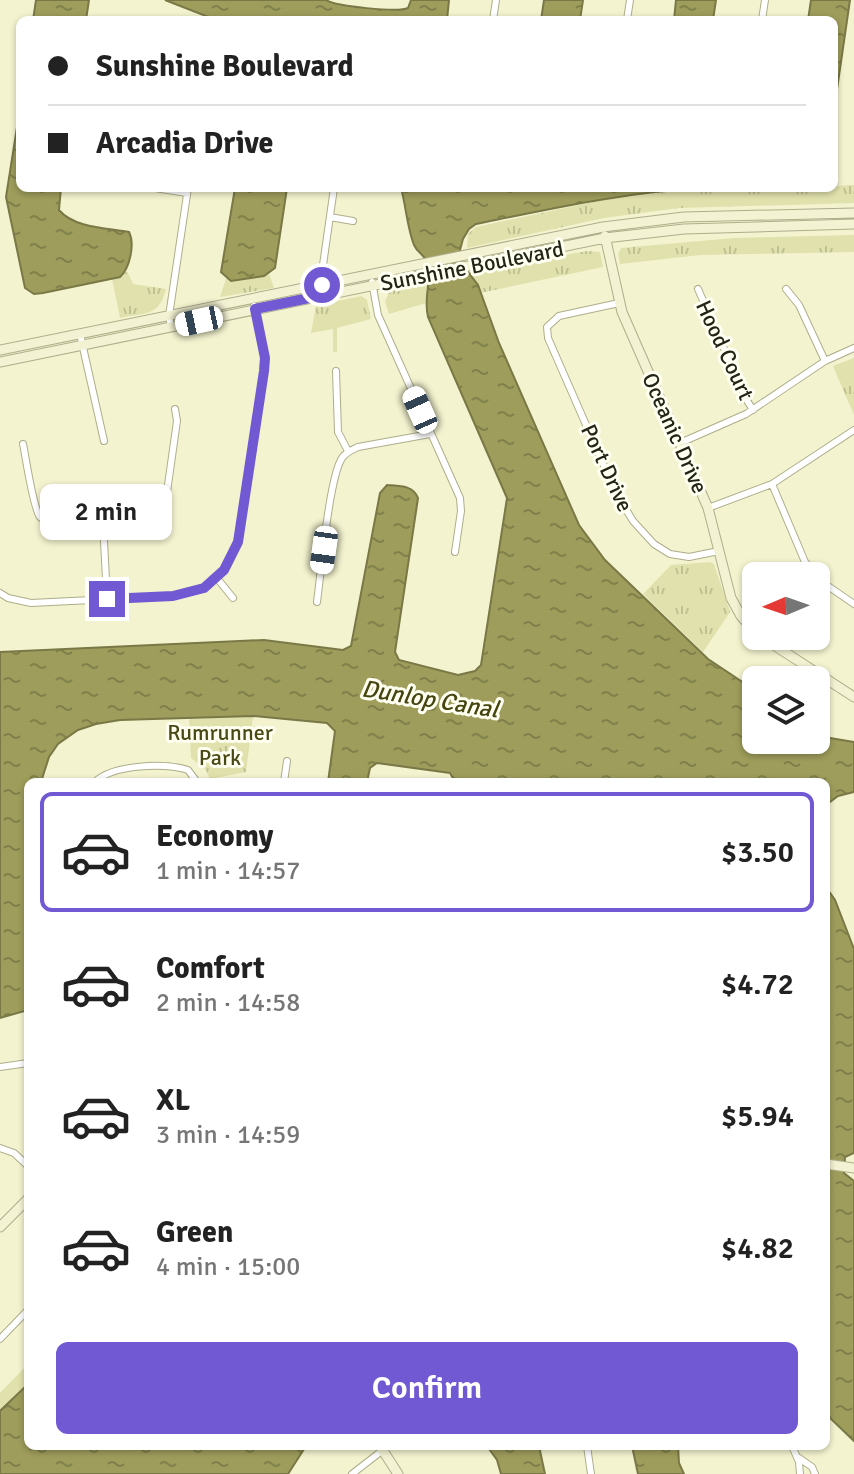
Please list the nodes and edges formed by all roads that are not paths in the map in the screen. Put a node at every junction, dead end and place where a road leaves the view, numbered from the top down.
1 (188, 192) edge
2 (333, 192) edge
3 (854, 213) edge
4 (330, 217) junction
5 (353, 221) dead end
6 (854, 224) edge
7 (603, 227) junction
8 (605, 238) junction
9 (371, 280) junction
10 (698, 289) dead end
11 (786, 289) dead end
12 (323, 290) junction
13 (619, 303) junction
14 (254, 304) junction
15 (169, 316) junction
16 (539, 319) dead end
17 (549, 323) junction
18 (171, 327) junction
19 (80, 334) junction
20 (82, 345) junction
21 (854, 348) edge
22 (0, 350) edge
23 (825, 361) junction
24 (0, 362) edge
25 (336, 371) dead end
26 (175, 409) dead end
27 (753, 410) junction
28 (854, 430) edge
29 (430, 434) junction
30 (104, 441) dead end
31 (680, 443) junction
32 (23, 444) dead end
33 (348, 451) junction
34 (772, 484) junction
35 (708, 508) junction
36 (103, 522) junction
37 (719, 551) junction
38 (455, 552) dead end
39 (216, 577) junction
40 (0, 593) edge
41 (233, 598) dead end
42 (107, 599) junction
43 (317, 602) dead end
44 (854, 604) edge
45 (742, 617) edge
46 (782, 650) edge
47 (854, 697) edge
48 (287, 761) dead end
49 (99, 778) edge
50 (194, 778) edge
51 (285, 778) edge
52 (24, 1064) edge
53 (0, 1067) edge
54 (0, 1148) edge
55 (24, 1162) edge
56 (830, 1163) edge
57 (852, 1166) edge
58 (24, 1203) edge
59 (0, 1227) edge
60 (24, 1314) edge
61 (0, 1339) edge
62 (379, 1450) edge
63 (382, 1450) edge
64 (588, 1450) edge
65 (794, 1450) edge
66 (797, 1455) junction
67 (800, 1472) edge
68 (814, 1472) edge
69 (352, 1474) edge
70 (398, 1474) edge
71 (591, 1474) edge

1 - 15 street
2 - 4 street
3 - 7 main road, Sunshine Boulevard
4 - 5 street
4 - 12 street
6 - 8 main road, Sunshine Boulevard
7 - 8 main road, Oceanic Drive
7 - 9 main road, Sunshine Boulevard
8 - 9 main road, Sunshine Boulevard
8 - 13 main road, Oceanic Drive
9 - 12 main road, Sunshine Boulevard
9 - 29 street
10 - 27 street, Hood Court
11 - 23 street
12 - 14 main road, Sunshine Boulevard
13 - 17 street
13 - 31 main road, Oceanic Drive
14 - 15 main road, Sunshine Boulevard
14 - 18 main road, Sunshine Boulevard
14 - 39 street
15 - 18 street
15 - 19 main road, Sunshine Boulevard
16 - 17 street
17 - 37 street, Port Drive
18 - 20 main road, Sunshine Boulevard
19 - 20 street
19 - 22 main road, Sunshine Boulevard
20 - 24 main road, Sunshine Boulevard
20 - 30 street
21 - 23 street
23 - 27 street
25 - 33 street
26 - 36 street
27 - 31 street
28 - 34 street
29 - 33 street
29 - 38 street
31 - 35 main road, Oceanic Drive
32 - 36 street
33 - 43 street
34 - 35 street
34 - 44 street
35 - 37 main road, Oceanic Drive
36 - 42 street
37 - 45 main road, Oceanic Drive
39 - 41 street
39 - 42 street
40 - 42 street
46 - 47 main road, Oceanic Drive
48 - 51 street
49 - 50 street
52 - 53 street
54 - 55 street
56 - 57 main road
58 - 59 main road
60 - 61 street
62 - 69 street
63 - 70 main road
64 - 71 street
65 - 66 street
66 - 67 street
66 - 68 street
67 - 68 street

